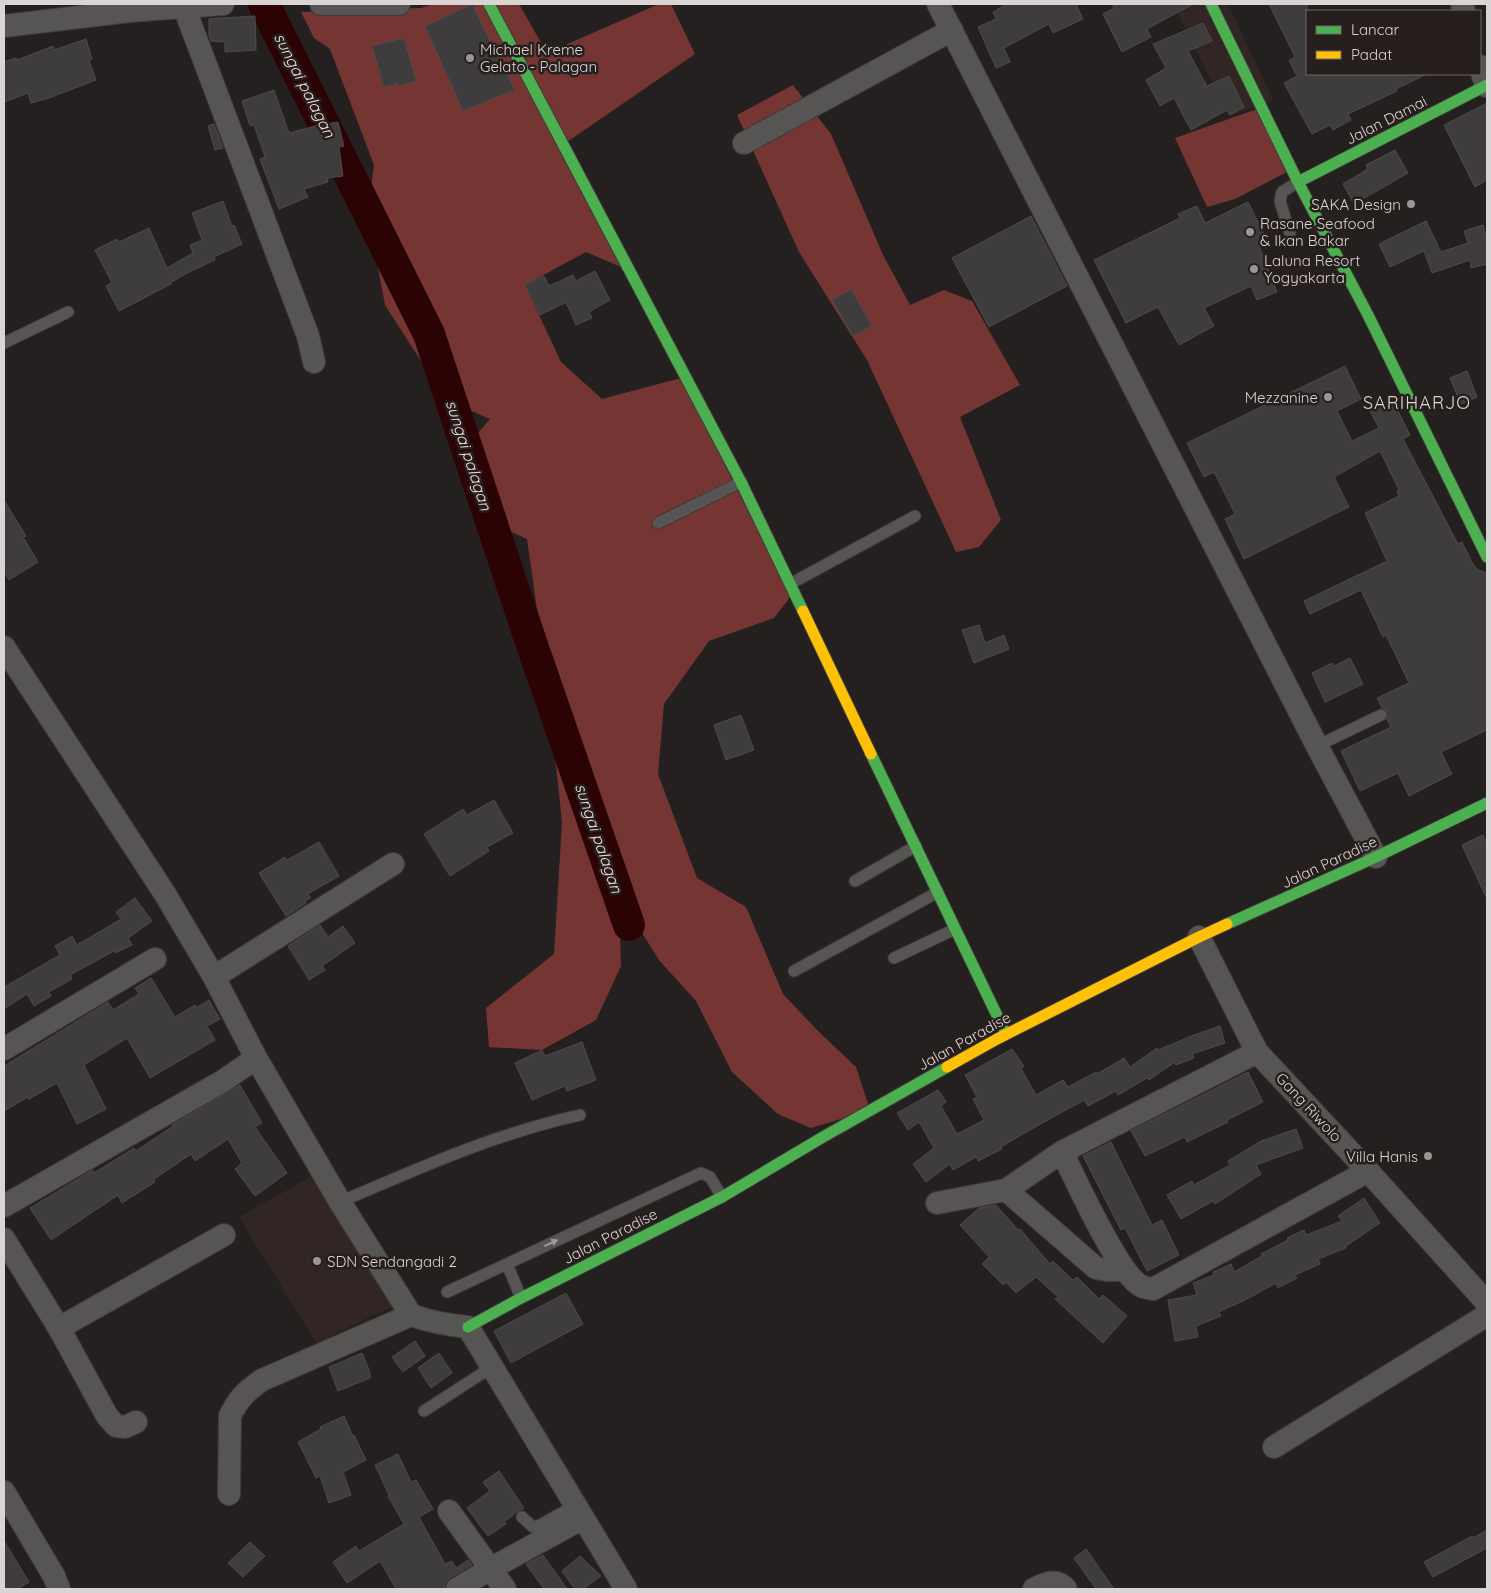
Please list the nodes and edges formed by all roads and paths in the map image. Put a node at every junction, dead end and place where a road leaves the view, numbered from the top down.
1 (223, 4) edge
2 (321, 4) edge
3 (400, 4) edge
4 (489, 4) edge
5 (938, 4) edge
6 (1211, 4) edge
7 (170, 6) edge
8 (128, 7) edge
9 (4, 26) edge
10 (952, 30) junction
11 (1484, 79) edge
12 (744, 142) dead end
13 (1298, 182) junction
14 (1290, 234) dead end
15 (68, 312) dead end
16 (4, 343) edge
17 (314, 362) dead end
18 (741, 482) junction
19 (915, 516) dead end
20 (658, 523) dead end
21 (1487, 557) edge
22 (790, 584) junction
23 (4, 647) edge
24 (1381, 715) dead end
25 (1317, 746) junction
26 (1487, 804) edge
27 (916, 846) junction
28 (1376, 856) junction
29 (393, 864) dead end
30 (855, 880) dead end
31 (938, 892) junction
32 (956, 928) junction
33 (1199, 937) junction
34 (894, 958) dead end
35 (155, 959) dead end
36 (794, 971) dead end
37 (214, 977) junction
38 (1006, 1034) junction
39 (4, 1049) edge
40 (1257, 1052) junction
41 (256, 1058) junction
42 (580, 1115) dead end
43 (1062, 1152) junction
44 (1368, 1171) junction
45 (1006, 1190) junction
46 (722, 1197) junction
47 (340, 1202) junction
48 (937, 1203) dead end
49 (4, 1206) edge
50 (224, 1235) dead end
51 (4, 1239) edge
52 (507, 1264) junction
53 (1125, 1270) junction
54 (447, 1292) dead end
55 (521, 1298) junction
56 (1487, 1303) edge
57 (411, 1315) junction
58 (1487, 1315) edge
59 (468, 1327) junction
60 (59, 1328) junction
61 (492, 1367) junction
62 (424, 1411) dead end
63 (136, 1422) dead end
64 (1274, 1448) dead end
65 (4, 1492) edge
66 (229, 1494) dead end
67 (449, 1511) dead end
68 (579, 1512) junction
69 (522, 1517) dead end
70 (490, 1569) junction
71 (60, 1589) edge
72 (457, 1589) edge
73 (505, 1589) edge
74 (626, 1589) edge
75 (1034, 1589) edge
76 (1066, 1589) edge

1 - 7 street
2 - 3 street
4 - 18 street
5 - 10 street
6 - 13 street
7 - 8 street
7 - 17 street
8 - 9 street
10 - 12 street
10 - 25 street
11 - 13 street, Jalan Damai
13 - 14 lane
13 - 21 street
15 - 16 lane
18 - 20 lane
18 - 22 street
19 - 22 lane
22 - 27 street
23 - 37 street
24 - 25 lane
25 - 28 street
26 - 28 street, Jalan Paradise
27 - 30 lane
27 - 31 street
28 - 33 street, Jalan Paradise
29 - 37 street
31 - 32 street
31 - 36 lane
32 - 34 lane
32 - 38 street
33 - 38 street, Jalan Paradise
33 - 40 street, Gang Riwolo
35 - 39 street
37 - 41 street
38 - 46 street, Jalan Paradise
40 - 43 street
40 - 44 street, Gang Riwolo
41 - 47 street
41 - 49 street
42 - 47 lane
43 - 45 street
43 - 53 street
44 - 53 street
44 - 56 street, Gang Riwolo
45 - 48 street
45 - 53 street
52 -> 46 lane
46 - 55 street, Jalan Paradise
47 - 57 street
50 - 60 street
51 - 60 street
52 - 54 lane
52 - 55 lane
55 - 59 street, Jalan Paradise
57 - 59 street
57 - 66 street
58 - 64 street
59 - 61 street
60 - 63 street
61 - 62 lane
61 - 68 street
65 - 71 street
67 - 70 street
68 - 69 lane
68 - 70 street
68 - 74 street
70 - 72 street
70 - 73 street
75 - 76 street

